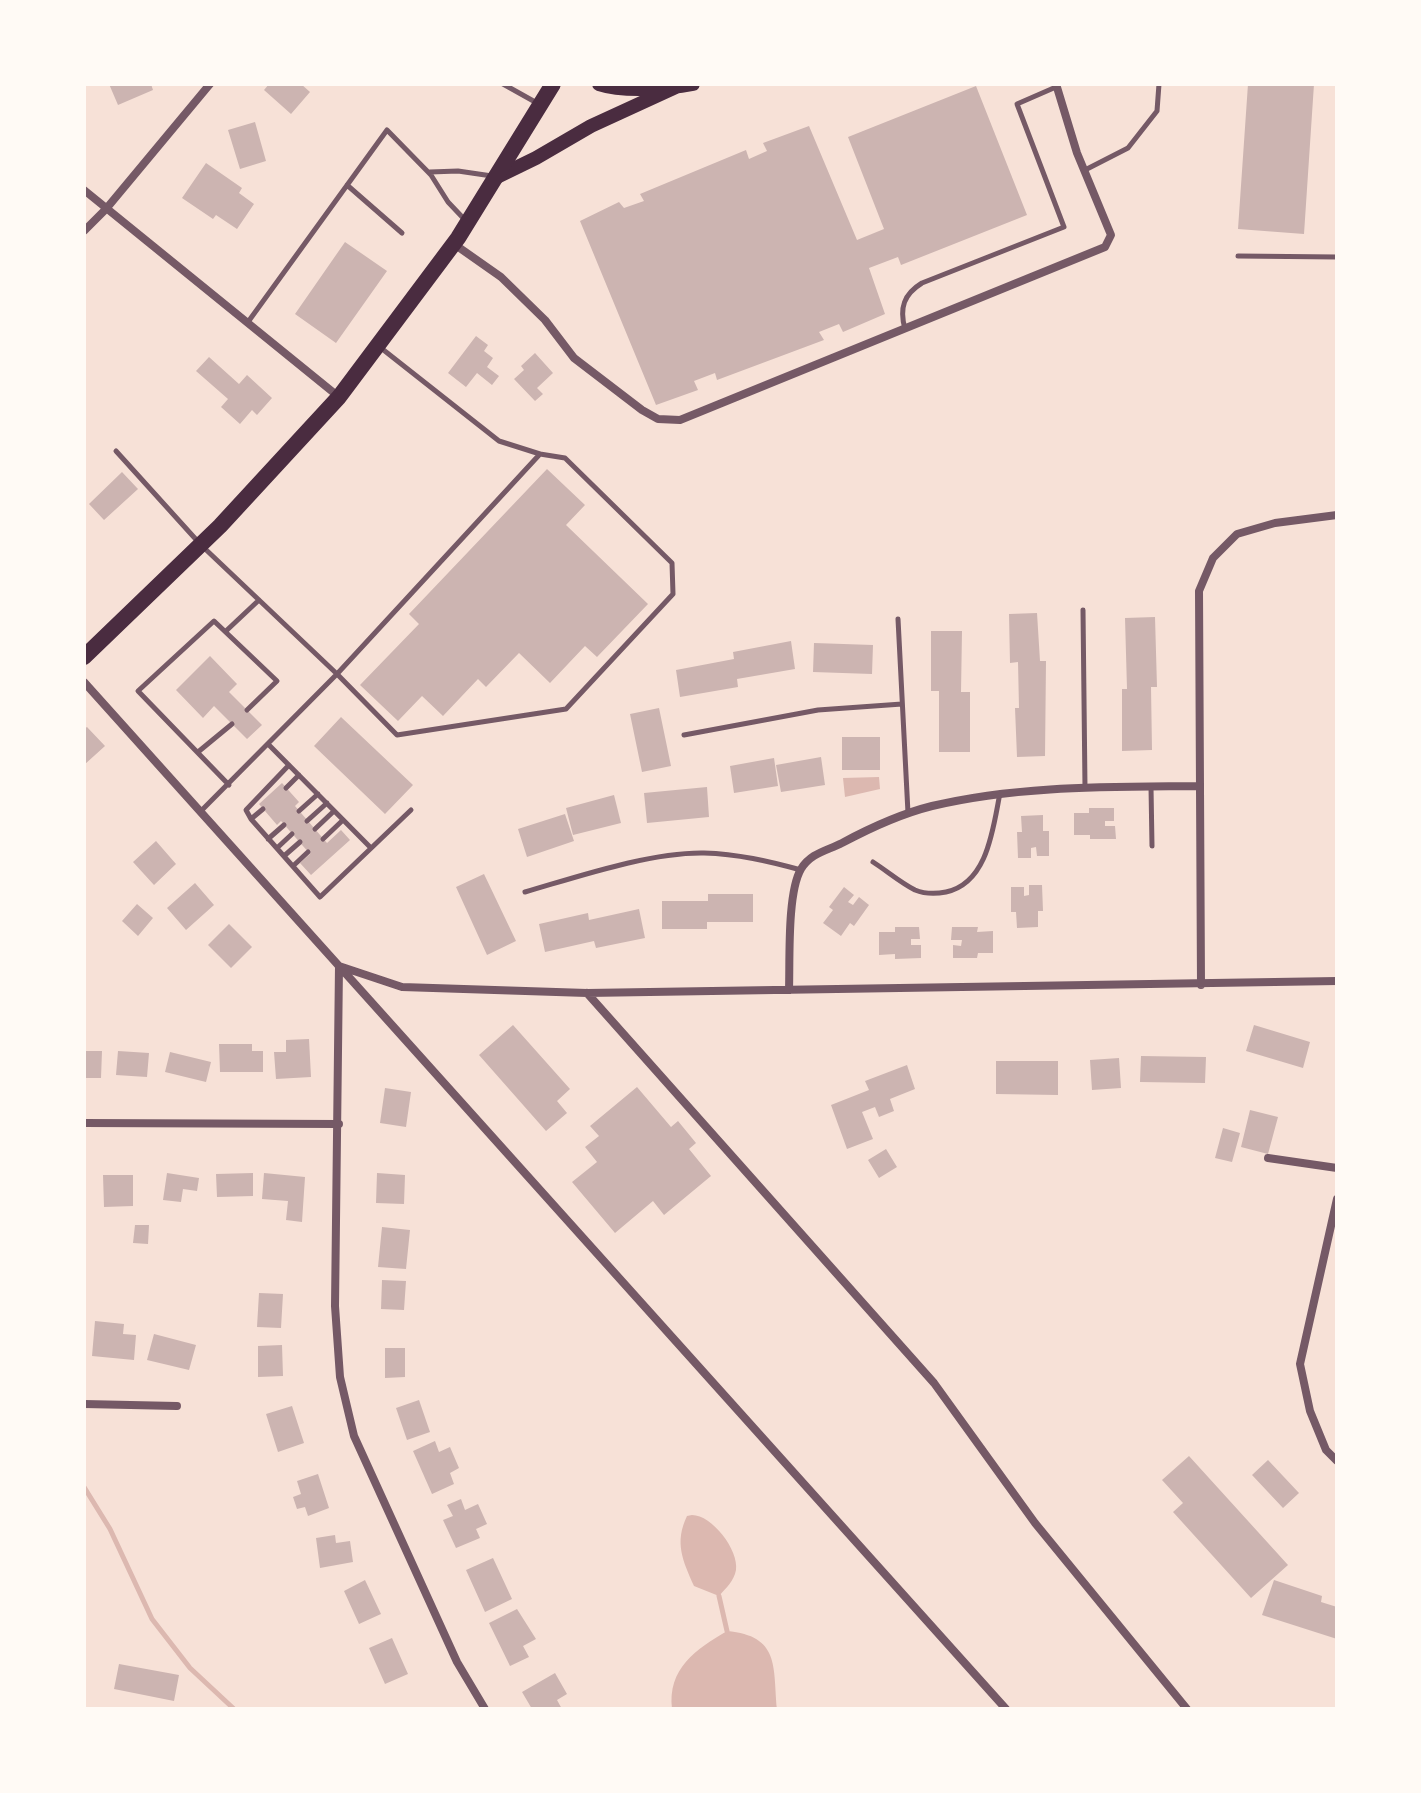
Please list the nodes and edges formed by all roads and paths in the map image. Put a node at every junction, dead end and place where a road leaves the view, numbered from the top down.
1 (210, 84) edge
2 (503, 84) edge
3 (553, 84) edge
4 (599, 84) edge
5 (693, 84) edge
6 (1159, 84) edge
7 (1056, 86) edge
8 (676, 87) junction
9 (541, 105) junction
10 (1084, 170) junction
11 (430, 174) junction
12 (497, 177) junction
13 (347, 185) junction
14 (84, 190) edge
15 (106, 209) junction
16 (468, 223) junction
17 (84, 231) edge
18 (402, 233) dead end
19 (454, 244) junction
20 (1238, 256) dead end
21 (1337, 257) edge
22 (248, 323) junction
23 (905, 329) junction
24 (377, 345) junction
25 (339, 397) junction
26 (116, 451) dead end
27 (540, 454) junction
28 (1337, 515) edge
29 (201, 545) junction
30 (259, 600) junction
31 (1083, 610) dead end
32 (898, 619) dead end
33 (226, 631) junction
34 (84, 657) edge
35 (337, 674) junction
36 (84, 682) edge
37 (902, 704) junction
38 (247, 710) dead end
39 (232, 724) dead end
40 (684, 735) dead end
41 (268, 744) junction
42 (198, 752) junction
43 (289, 765) junction
44 (299, 775) junction
45 (229, 785) junction
46 (1200, 786) junction
47 (1151, 787) junction
48 (286, 788) dead end
49 (1085, 788) junction
50 (1000, 793) junction
51 (318, 794) junction
52 (327, 803) junction
53 (263, 809) dead end
54 (411, 810) dead end
55 (299, 811) dead end
56 (334, 811) junction
57 (201, 812) junction
58 (908, 814) junction
59 (251, 819) junction
60 (343, 820) junction
61 (307, 821) dead end
62 (284, 825) dead end
63 (315, 829) dead end
64 (292, 834) dead end
65 (268, 839) junction
66 (323, 839) dead end
67 (300, 842) dead end
68 (1152, 846) dead end
69 (277, 848) junction
70 (371, 848) junction
71 (308, 852) dead end
72 (284, 856) junction
73 (873, 862) dead end
74 (293, 866) junction
75 (801, 870) junction
76 (525, 892) dead end
77 (339, 966) junction
78 (1337, 981) edge
79 (1201, 985) junction
80 (789, 990) junction
81 (587, 993) junction
82 (84, 1123) edge
83 (339, 1124) junction
84 (1268, 1158) dead end
85 (1337, 1168) edge
86 (1337, 1199) edge
87 (84, 1404) edge
88 (177, 1406) dead end
89 (1337, 1461) edge
90 (485, 1709) edge
91 (1006, 1709) edge
92 (1187, 1709) edge

1 - 15 street
2 - 9 lane
3 - 9 main road
4 - 8 main road
5 - 8 main road
6 - 10 lane
7 - 10 street
7 - 23 lane
8 - 12 main road
9 - 12 main road
10 - 23 street
11 - 12 lane
11 - 13 lane
11 - 16 lane
12 - 16 main road
13 - 18 lane
13 - 22 lane
14 - 15 street
15 - 17 street
15 - 22 street
16 - 19 main road
19 - 23 street
19 - 24 main road
20 - 21 lane
22 - 25 street
24 - 25 main road
24 - 27 lane
25 - 29 main road
26 - 29 lane
27 - 35 lane
27 - 35 lane
28 - 46 street
29 - 30 lane
29 - 34 main road
30 - 33 lane
30 - 35 lane
31 - 49 lane
32 - 37 lane
33 - 38 lane
33 - 42 lane
35 - 41 lane
36 - 57 street
37 - 40 lane
37 - 58 lane
39 - 42 lane
41 - 43 lane
41 - 45 lane
42 - 45 lane
43 - 44 lane
43 - 59 lane
44 - 48 lane
44 - 51 lane
45 - 57 lane
46 - 47 street
46 - 79 street
47 - 49 street
47 - 68 lane
49 - 50 street
50 - 58 street
50 - 73 lane
51 - 52 lane
51 - 55 lane
52 - 56 lane
52 - 61 lane
53 - 59 lane
54 - 70 lane
56 - 60 lane
56 - 63 lane
57 - 77 street
58 - 75 street
59 - 65 lane
60 - 66 lane
60 - 70 lane
62 - 65 lane
64 - 69 lane
65 - 69 lane
67 - 72 lane
69 - 72 lane
70 - 74 lane
71 - 74 lane
72 - 74 lane
75 - 76 lane
75 - 80 street
77 - 81 street
77 - 83 street
77 - 91 street
78 - 79 street
79 - 80 street
80 - 81 street
81 - 92 street
82 - 83 street
83 - 90 street
84 - 85 street
86 - 89 street
87 - 88 street

